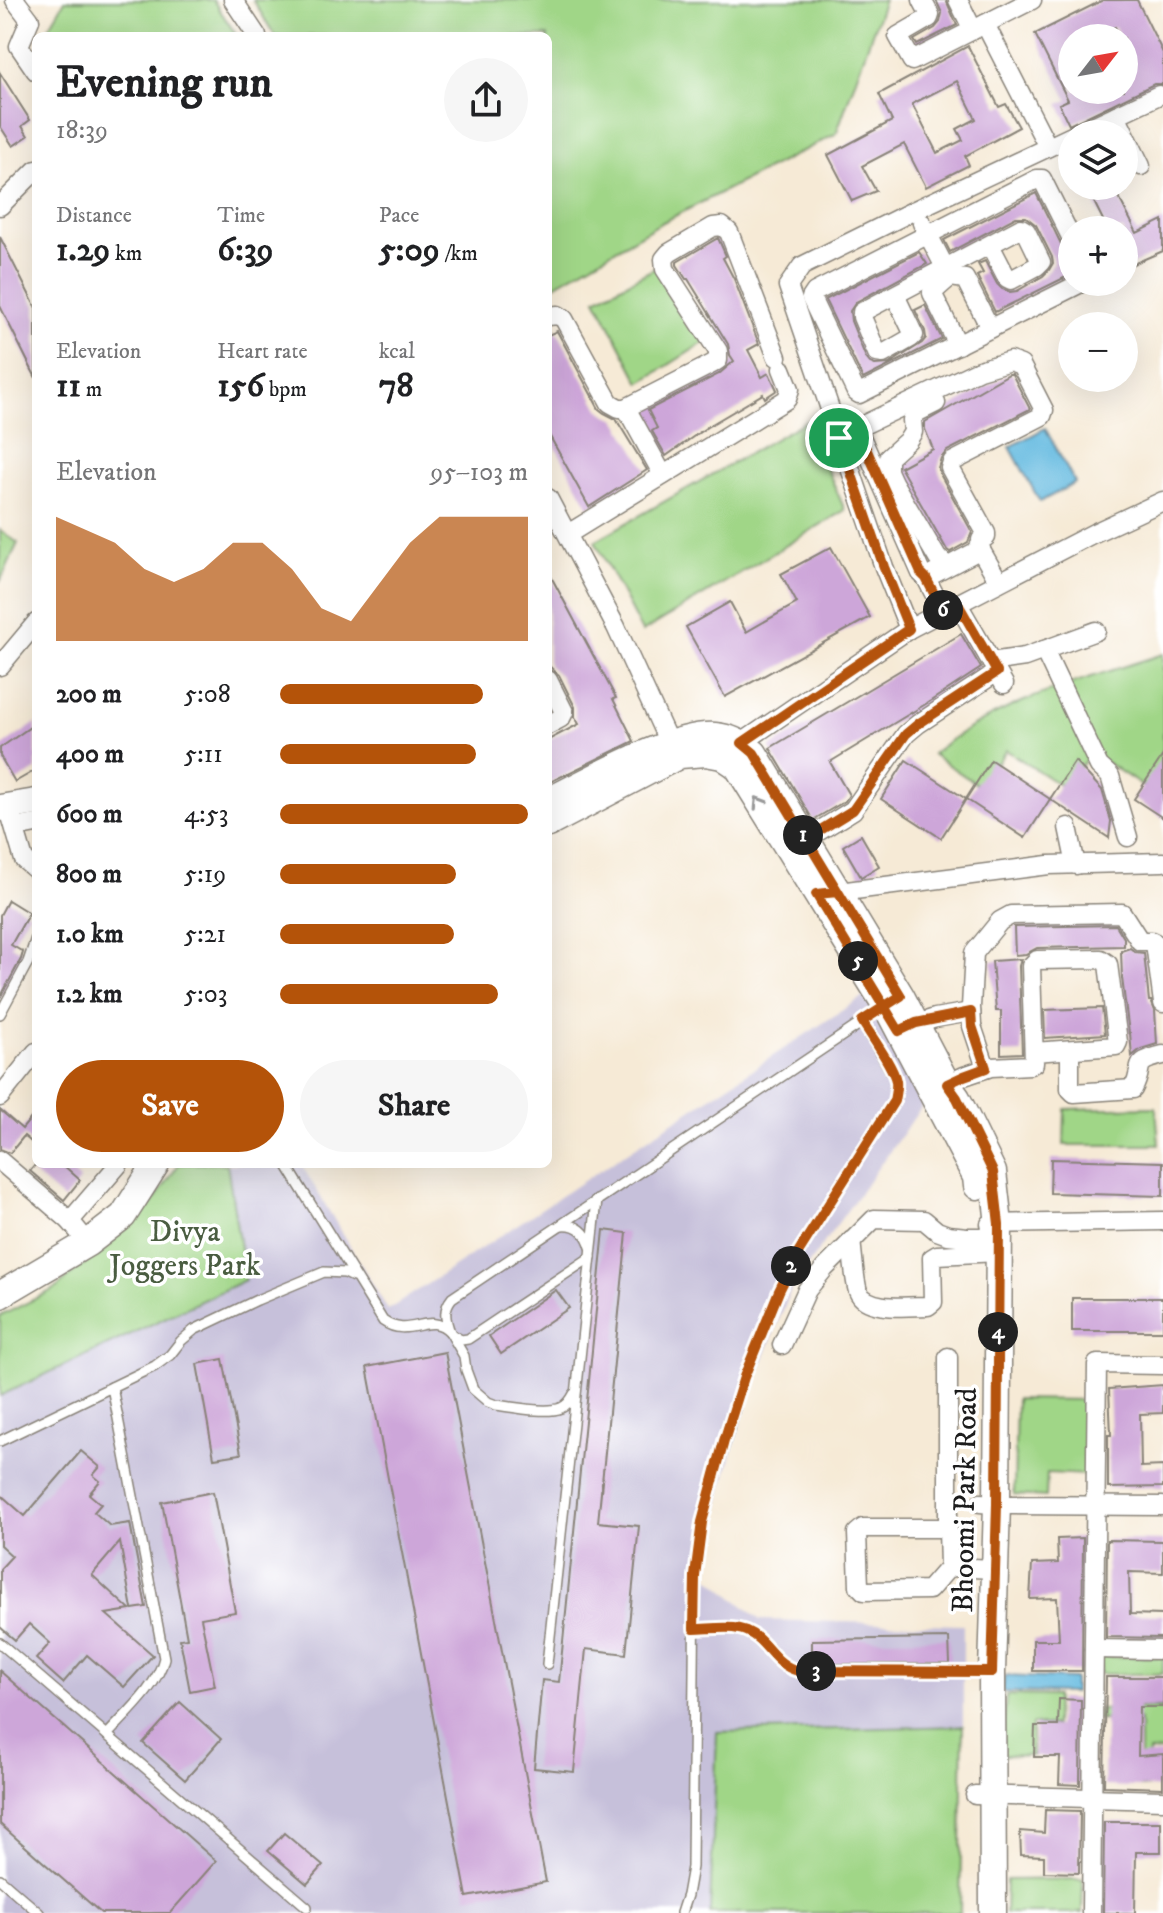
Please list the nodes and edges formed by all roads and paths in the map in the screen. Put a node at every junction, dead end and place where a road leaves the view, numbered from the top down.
1 (15, 0) edge
2 (233, 0) edge
3 (922, 0) edge
4 (958, 0) edge
5 (1032, 0) edge
6 (979, 27) junction
7 (254, 32) edge
8 (32, 65) edge
9 (1159, 95) dead end
10 (1116, 115) junction
11 (1106, 120) edge
12 (1058, 142) edge
13 (1048, 147) junction
14 (1141, 166) dead end
15 (32, 174) edge
16 (0, 206) edge
17 (915, 210) junction
18 (1060, 216) edge
19 (927, 233) junction
20 (990, 245) dead end
21 (947, 273) junction
22 (1058, 294) edge
23 (895, 295) dead end
24 (552, 316) edge
25 (990, 328) junction
26 (958, 345) junction
27 (986, 378) dead end
28 (626, 408) junction
29 (857, 428) junction
30 (839, 438) junction
31 (663, 475) junction
32 (1163, 501) edge
33 (552, 505) edge
34 (568, 534) junction
35 (980, 545) junction
36 (942, 561) dead end
37 (926, 578) junction
38 (999, 582) junction
39 (950, 608) junction
40 (32, 628) edge
41 (909, 629) junction
42 (1096, 631) dead end
43 (1044, 650) junction
44 (0, 666) edge
45 (997, 673) junction
46 (552, 688) edge
47 (552, 723) edge
48 (732, 749) junction
49 (675, 752) junction
50 (552, 799) edge
51 (32, 804) edge
52 (8, 814) edge
53 (552, 822) edge
54 (32, 823) edge
55 (1068, 827) dead end
56 (1128, 837) dead end
57 (806, 839) junction
58 (1163, 862) edge
59 (1076, 865) junction
60 (32, 867) edge
61 (827, 893) junction
62 (32, 950) edge
63 (893, 1001) junction
64 (1163, 1003) edge
65 (971, 1012) junction
66 (0, 1014) edge
67 (862, 1021) junction
68 (908, 1027) junction
69 (1070, 1050) junction
70 (1034, 1052) junction
71 (1163, 1055) edge
72 (32, 1057) edge
73 (986, 1068) junction
74 (939, 1088) junction
75 (0, 1097) edge
76 (0, 1161) edge
77 (117, 1168) edge
78 (137, 1168) edge
79 (153, 1168) edge
80 (288, 1168) edge
81 (597, 1200) junction
82 (110, 1218) junction
83 (924, 1220) junction
84 (1163, 1221) edge
85 (556, 1227) junction
86 (79, 1232) junction
87 (991, 1238) junction
88 (851, 1241) junction
89 (337, 1247) junction
90 (591, 1254) junction
91 (932, 1258) junction
92 (324, 1272) junction
93 (565, 1274) junction
94 (356, 1279) junction
95 (9, 1283) edge
96 (587, 1290) junction
97 (447, 1303) junction
98 (424, 1324) junction
99 (452, 1334) junction
100 (468, 1339) junction
101 (782, 1345) dead end
102 (464, 1356) junction
103 (948, 1357) dead end
104 (1163, 1365) edge
105 (112, 1387) junction
106 (575, 1393) junction
107 (551, 1410) junction
108 (571, 1431) junction
109 (0, 1441) edge
110 (989, 1504) junction
111 (1096, 1505) junction
112 (1163, 1506) edge
113 (948, 1528) junction
114 (949, 1567) junction
115 (987, 1568) junction
116 (694, 1629) junction
117 (0, 1643) edge
118 (1094, 1649) junction
119 (1163, 1650) edge
120 (984, 1661) junction
121 (547, 1664) dead end
122 (107, 1735) junction
123 (984, 1795) junction
124 (1092, 1799) junction
125 (1163, 1800) edge
126 (0, 1879) edge
127 (988, 1896) edge
128 (310, 1911) edge
129 (39, 1913) edge
130 (681, 1913) edge
131 (976, 1913) edge
132 (1091, 1913) edge

1 - 8 street
2 - 7 street
3 - 6 street
4 - 6 street
5 - 6 street
6 - 13 street
9 - 10 street
10 - 11 street
10 - 14 street
12 - 13 street
13 - 17 street
15 - 16 street
17 - 19 street
17 - 30 street
18 - 19 street
19 - 21 street
19 - 26 street
20 - 21 street
21 - 23 street
21 - 25 street
21 - 26 street
22 - 25 street
24 - 28 street
25 - 26 street
27 - 36 street
28 - 31 street
28 - 31 street
29 - 30 street
29 - 35 street
29 - 37 street
30 - 41 street
31 - 34 street
32 - 38 street
33 - 34 street
34 - 49 street
35 - 37 street
35 - 38 street
37 - 39 street
38 - 39 street
39 - 41 street
39 - 45 street
40 - 44 street
41 - 48 street
42 - 43 street
43 - 45 street
43 - 56 street
45 - 57 street
46 - 47 street
48 - 49 main road
48 - 57 main road, Bhoomi Park Road
61 -> 48 main road, Bhoomi Park Road
49 - 50 main road
49 - 53 main road
51 - 52 main road
52 - 54 street
52 - 60 street
55 - 59 street
57 - 61 main road, Bhoomi Park Road
58 - 59 street
59 - 61 street
61 - 63 main road, Bhoomi Park Road
62 - 66 lane
63 - 67 lane
63 - 68 main road, Bhoomi Park Road
64 - 65 street
65 - 68 street
65 - 73 street
67 - 81 lane
67 - 116 lane
68 - 74 main road, Bhoomi Park Road
69 - 70 street
69 - 70 street
69 - 71 street
70 - 73 street
72 - 75 street
73 - 74 street
74 - 87 main road, Bhoomi Park Road
76 - 86 street
77 - 86 street
78 - 82 main road
79 - 82 main road
80 - 89 lane
81 - 85 lane
81 - 90 lane
82 - 86 main road
83 - 87 street
83 - 88 street
83 - 91 street
84 - 87 street
85 - 90 lane
85 - 97 lane
86 - 95 main road
87 - 91 street
87 - 110 main road, Bhoomi Park Road
88 - 91 street
88 - 101 street
89 - 92 lane
89 - 94 lane
90 - 93 lane
90 - 96 lane
92 - 94 lane
92 - 105 lane
93 - 96 lane
93 - 100 lane
94 - 98 lane
96 - 106 lane
97 - 98 lane
97 - 99 lane
98 - 99 lane
99 - 100 lane
99 - 102 lane
100 - 102 lane
102 - 107 lane
103 - 113 street
104 - 111 street
105 - 109 lane
105 - 122 lane
106 - 107 lane
106 - 108 lane
107 - 108 lane
108 - 121 lane
110 - 111 street
110 - 115 main road, Bhoomi Park Road
111 - 112 street
111 - 118 street
113 - 114 street
113 - 114 street
114 - 115 street
115 - 120 main road, Bhoomi Park Road
116 - 120 lane
116 - 130 lane
117 - 122 lane
118 - 119 street
118 - 124 street
120 - 123 main road, Bhoomi Park Road
122 - 128 lane
123 - 124 street
123 - 127 main road, Bhoomi Park Road
124 - 125 street
124 - 132 street
126 - 129 lane
127 - 131 main road, Bhoomi Park Road

